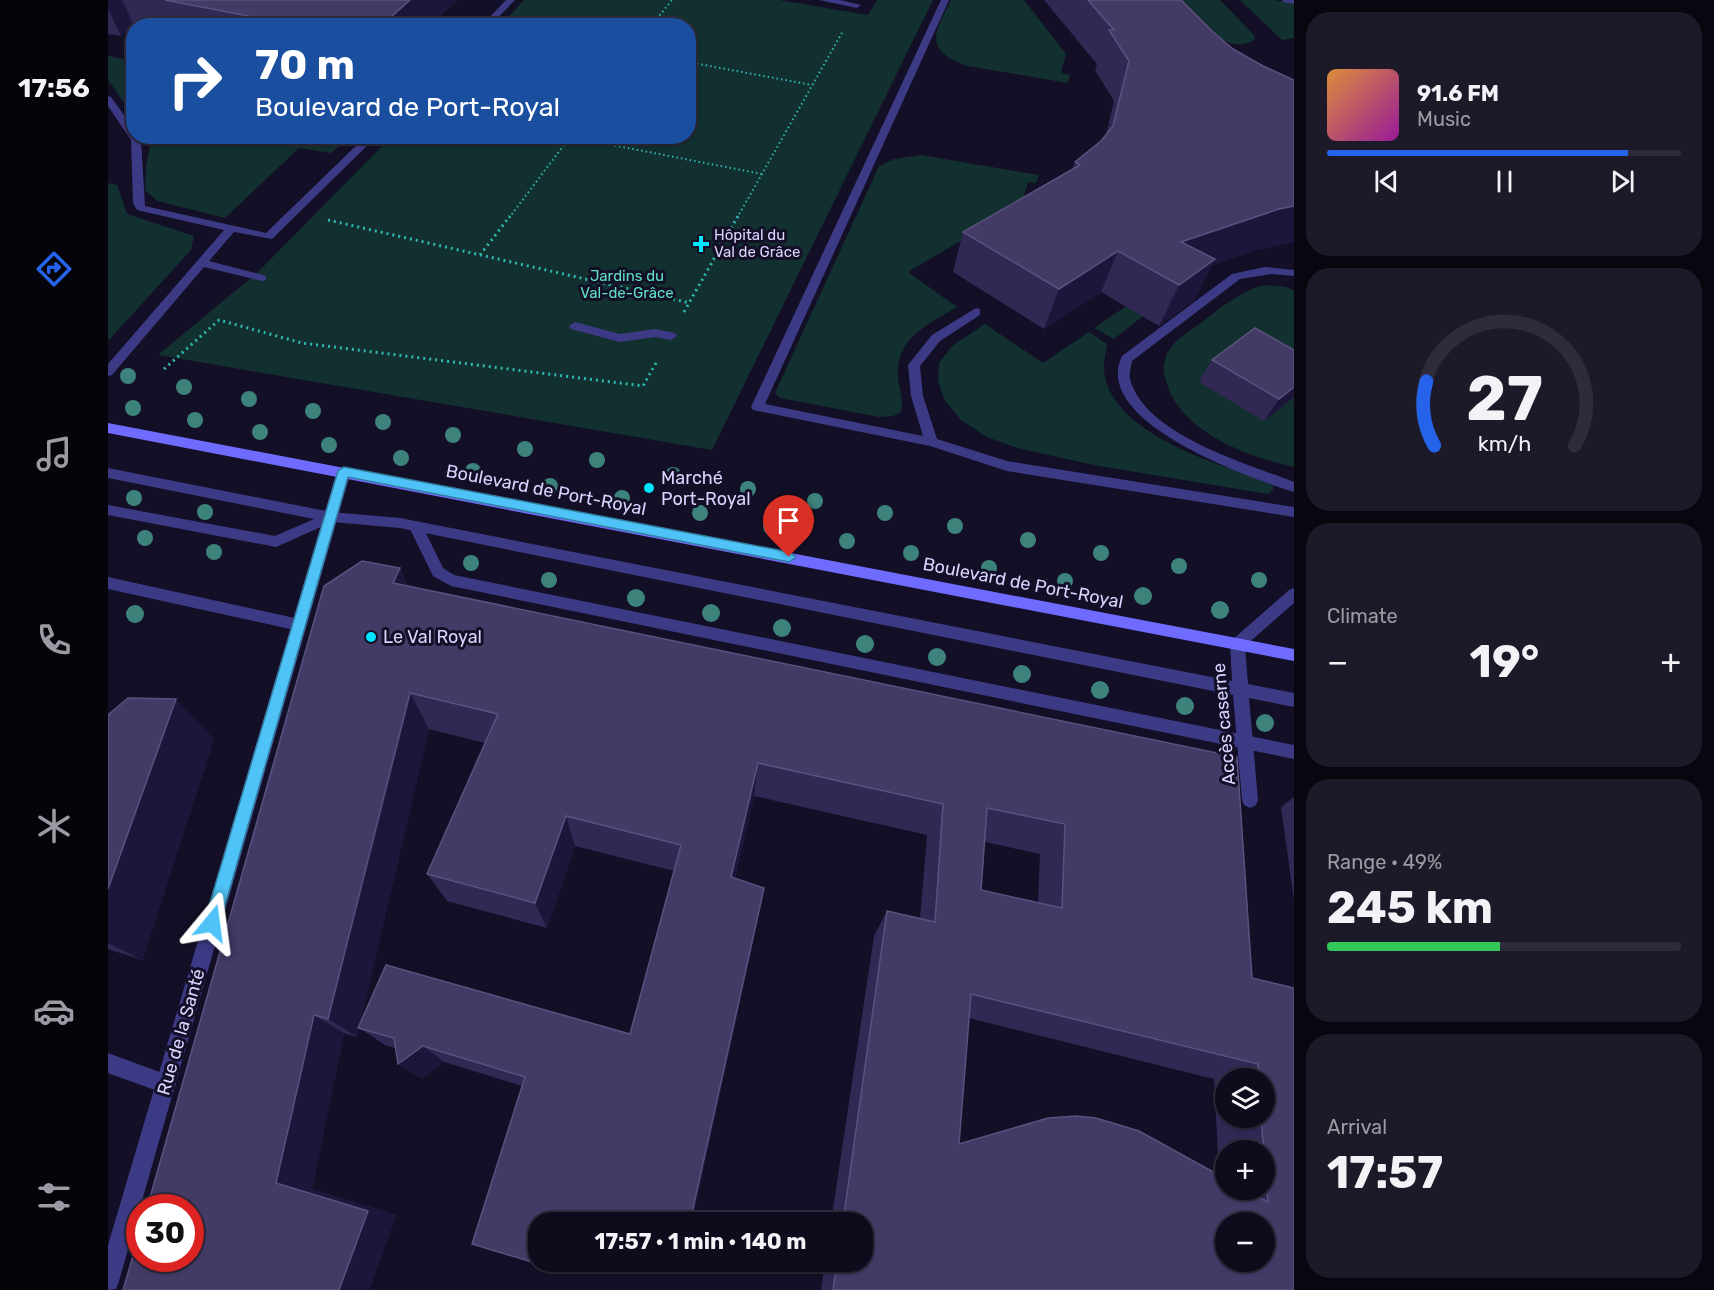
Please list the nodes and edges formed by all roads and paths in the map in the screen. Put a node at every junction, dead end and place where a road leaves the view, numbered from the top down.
1 (511, 0) edge
2 (672, 0) edge
3 (823, 0) edge
4 (945, 0) edge
5 (1287, 0) edge
6 (1294, 2) edge
7 (857, 6) edge
8 (493, 18) edge
9 (657, 18) edge
10 (696, 64) edge
11 (812, 85) junction
12 (108, 99) edge
13 (126, 125) edge
14 (136, 144) edge
15 (364, 144) edge
16 (564, 144) edge
17 (606, 144) edge
18 (762, 174) junction
19 (327, 220) dead end
20 (231, 229) junction
21 (480, 255) junction
22 (202, 263) junction
23 (1294, 273) edge
24 (262, 278) dead end
25 (690, 303) junction
26 (976, 312) dead end
27 (575, 326) dead end
28 (671, 336) junction
29 (164, 369) dead end
30 (108, 372) edge
31 (108, 428) edge
32 (931, 442) junction
33 (344, 471) junction
34 (108, 473) edge
35 (1294, 487) edge
36 (108, 510) edge
37 (1294, 512) edge
38 (331, 517) junction
39 (416, 527) junction
40 (108, 583) edge
41 (1294, 594) edge
42 (299, 626) junction
43 (1237, 644) junction
44 (1294, 655) edge
45 (1240, 689) junction
46 (1294, 700) edge
47 (1245, 743) junction
48 (1294, 752) edge
49 (1250, 800) dead end
50 (108, 1064) edge
51 (166, 1084) junction
52 (108, 1281) edge

1 - 8 street
2 - 9 path
3 - 7 street
4 - 32 street
5 - 6 street
7 - 11 path
10 - 11 path
11 - 18 path
12 - 13 street
14 - 20 street
15 - 20 street
16 - 21 path
17 - 18 path
18 - 25 path
19 - 21 path
20 - 22 street
21 - 25 path
22 - 24 street
22 - 30 street
23 - 35 street
25 - 28 path
26 - 32 street
27 - 28 street
28 - 29 path
31 - 33 main road, Boulevard de Port-Royal
32 - 37 street
33 - 38 street, Rue de la Santé
33 - 43 main road, Boulevard de Port-Royal
34 - 38 street
36 - 38 street
38 - 39 street
38 - 42 street, Rue de la Santé
39 - 45 street
39 - 47 street
40 - 42 street
41 - 43 street
42 - 51 street, Rue de la Santé
43 - 44 main road, Boulevard de Port-Royal
43 - 45 street, Accès caserne
45 - 46 street
45 - 47 street, Accès caserne
47 - 48 street
47 - 49 street, Accès caserne
50 - 51 street
51 - 52 street, Rue de la Santé

